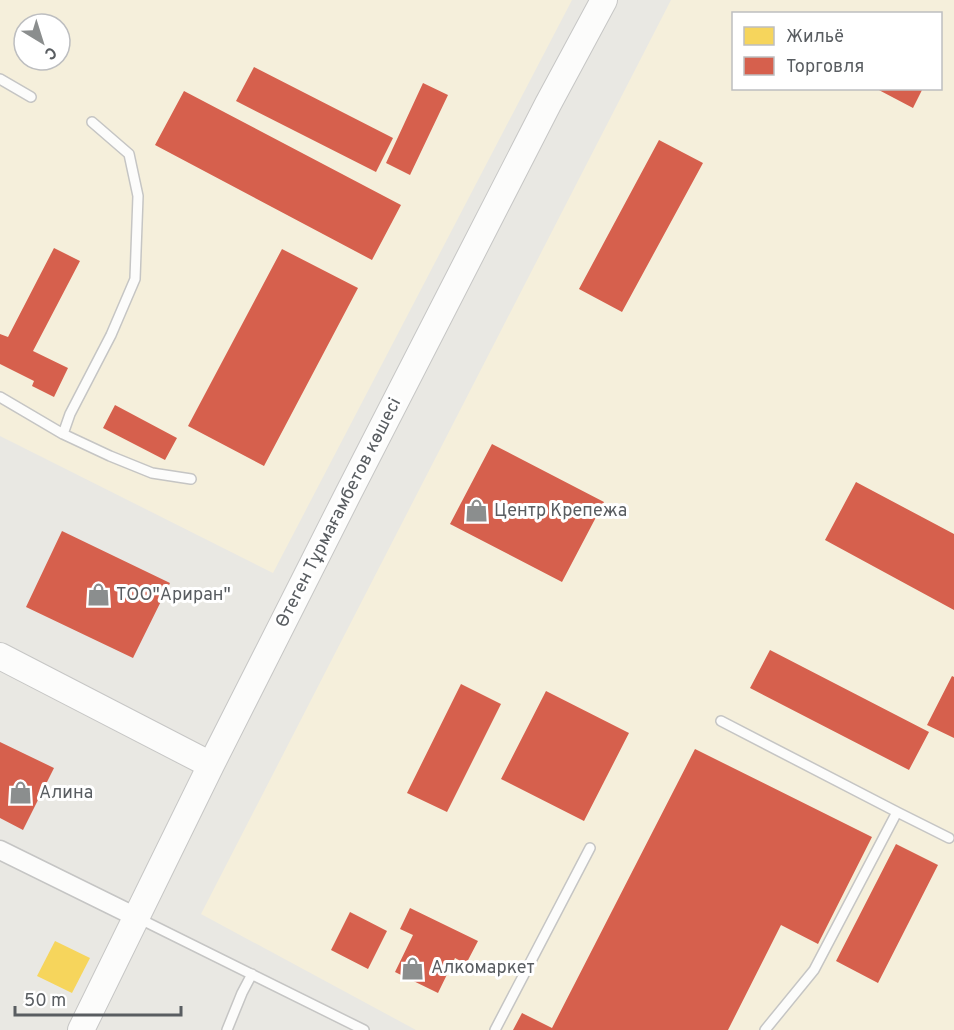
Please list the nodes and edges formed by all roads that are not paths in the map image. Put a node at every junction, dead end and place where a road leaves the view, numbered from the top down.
1 (604, 0) edge
2 (0, 79) edge
3 (31, 97) dead end
4 (92, 122) dead end
5 (0, 397) edge
6 (63, 434) junction
7 (191, 479) dead end
8 (0, 656) edge
9 (721, 720) dead end
10 (211, 765) junction
11 (897, 812) junction
12 (949, 838) dead end
13 (590, 848) dead end
14 (0, 850) edge
15 (136, 917) junction
16 (252, 974) junction
17 (81, 1030) edge
18 (227, 1030) edge
19 (364, 1030) edge
20 (495, 1030) edge
21 (765, 1030) edge

1 - 10 street, Өтеген Тұрмағамбетов көшесі
2 - 3 lane
4 - 6 lane
5 - 6 lane
6 - 7 lane
8 - 10 street
9 - 11 lane
10 - 15 street, Өтеген Тұрмағамбетов көшесі
11 - 12 lane
11 - 21 lane
13 - 20 lane
14 - 15 street
15 - 16 lane
15 - 17 street, Өтеген Тұрмағамбетов көшесі
16 - 18 lane
16 - 19 lane

